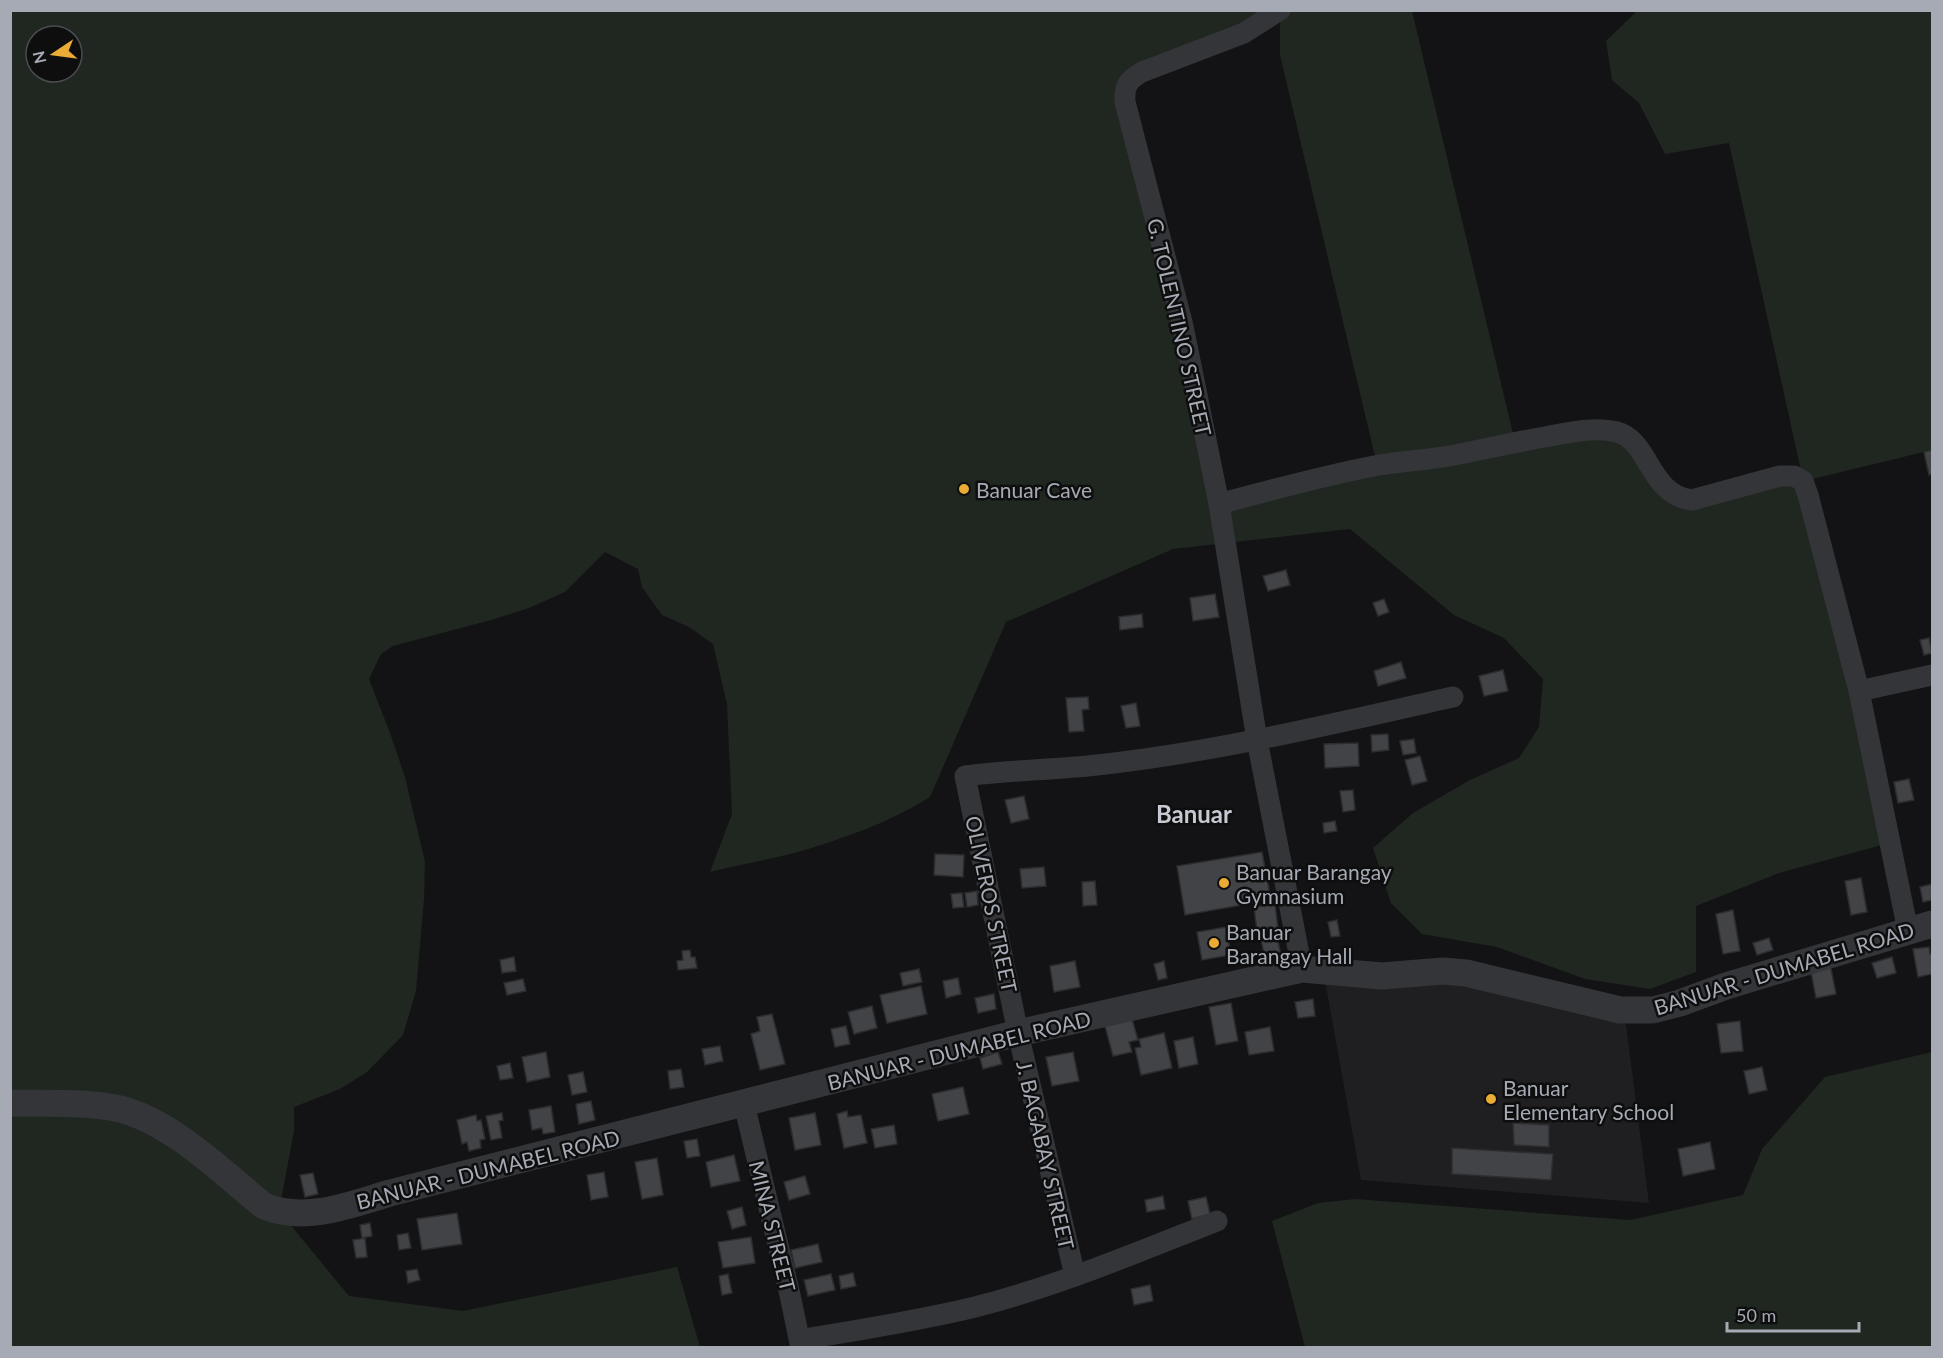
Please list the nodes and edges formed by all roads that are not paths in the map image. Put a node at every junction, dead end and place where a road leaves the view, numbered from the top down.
1 (1280, 10) edge
2 (1219, 504) junction
3 (1932, 675) edge
4 (1859, 691) junction
5 (1453, 697) dead end
6 (1257, 740) junction
7 (1920, 928) edge
8 (1302, 969) junction
9 (1018, 1033) junction
10 (10, 1103) edge
11 (744, 1104) junction
12 (1217, 1221) dead end
13 (1075, 1276) junction
14 (800, 1344) edge

1 - 2 street, G. TOLENTINO STREET
2 - 4 street
2 - 6 street, G. TOLENTINO STREET
3 - 4 street
4 - 7 street
5 - 6 street
6 - 8 street, G. TOLENTINO STREET
6 - 9 street, OLIVEROS STREET
7 - 8 street, BANUAR - DUMABEL ROAD
8 - 9 street, BANUAR - DUMABEL ROAD
9 - 11 street, BANUAR - DUMABEL ROAD
9 - 13 street, J. BAGABAY STREET
10 - 11 street, BANUAR - DUMABEL ROAD
11 - 14 street, MINA STREET
12 - 13 street
13 - 14 street

